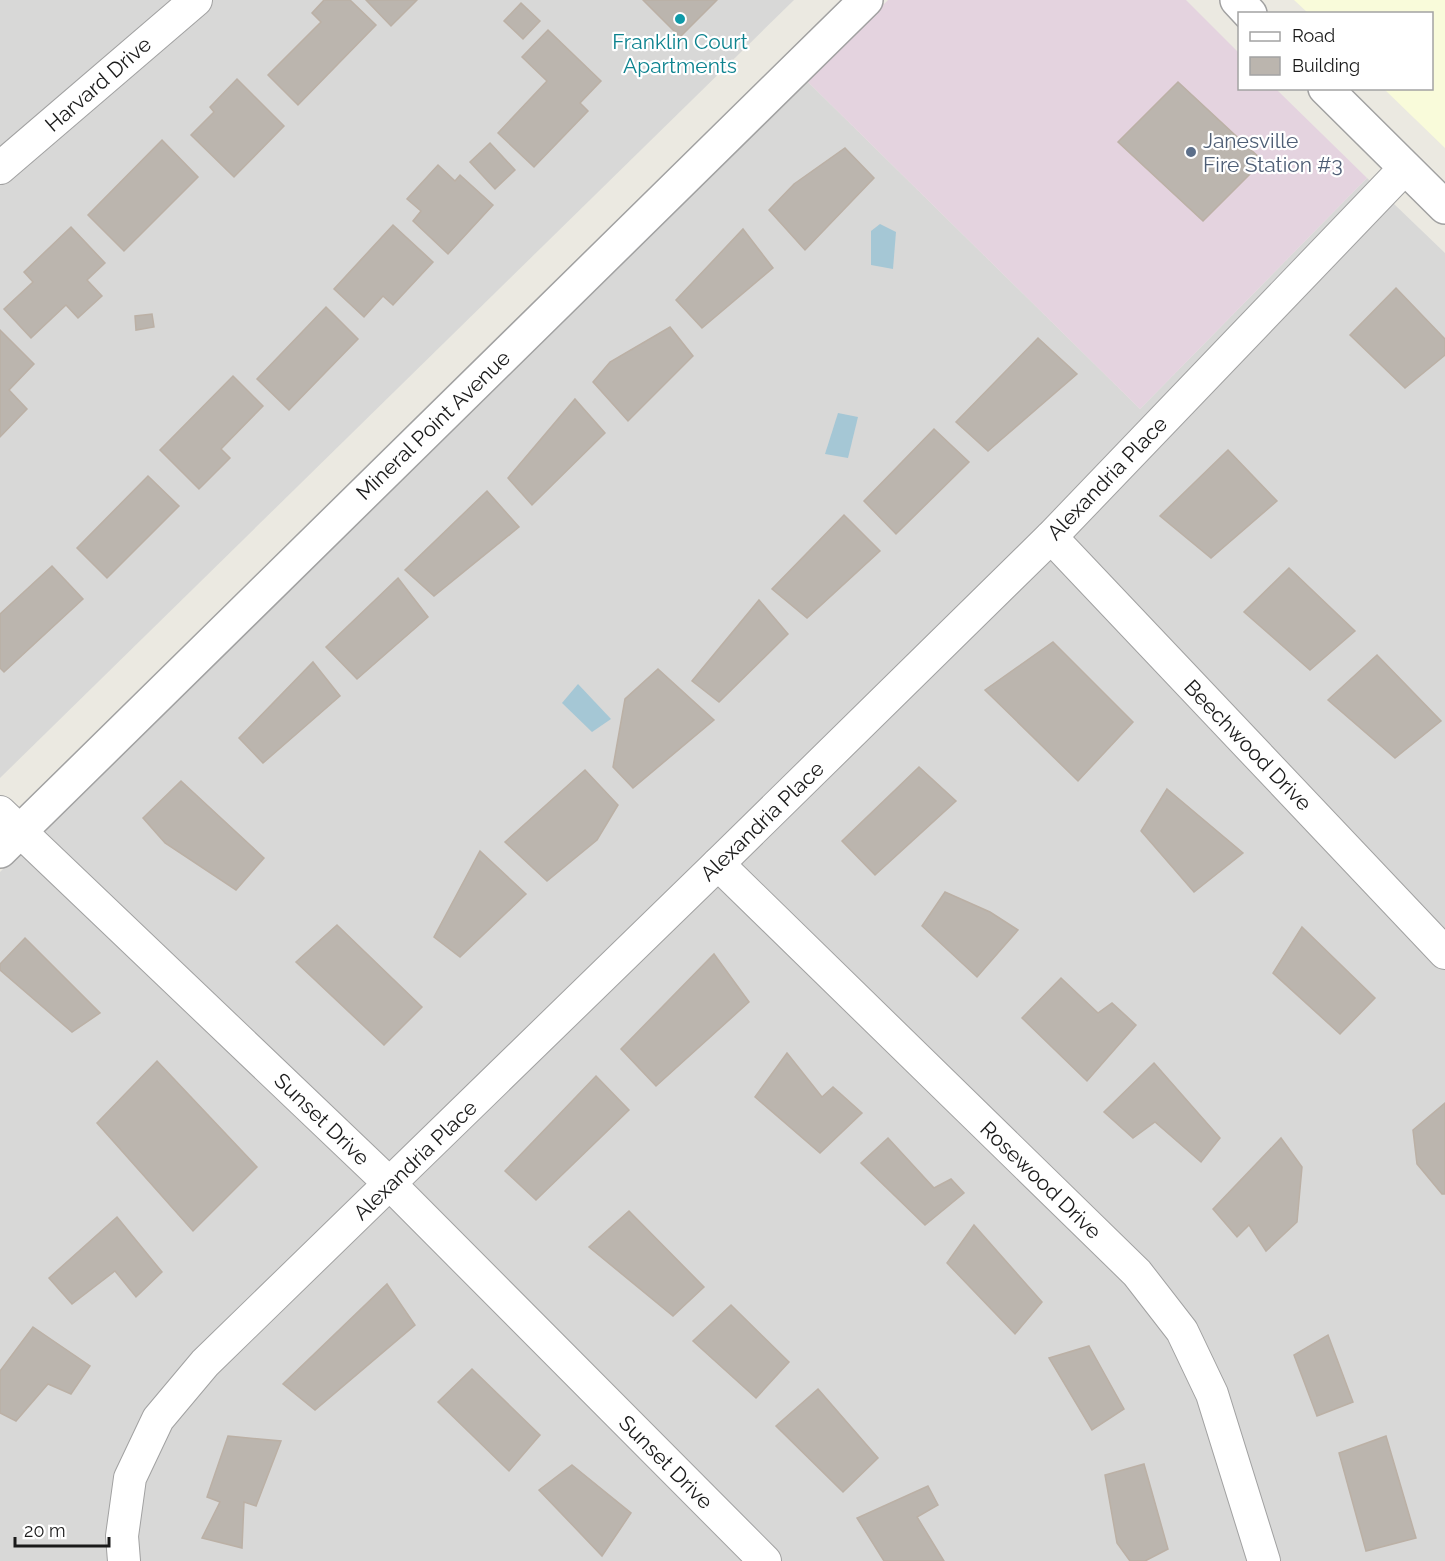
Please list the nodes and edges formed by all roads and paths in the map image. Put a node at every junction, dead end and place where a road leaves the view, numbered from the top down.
1 (196, 0) edge
2 (866, 0) edge
3 (1237, 0) edge
4 (1248, 12) edge
5 (1327, 90) edge
6 (0, 168) edge
7 (1405, 168) junction
8 (1445, 207) edge
9 (1051, 537) junction
10 (7, 831) edge
11 (718, 864) junction
12 (1445, 952) edge
13 (390, 1184) junction
14 (124, 1561) edge
15 (765, 1561) edge
16 (1264, 1561) edge

1 - 6 street, Harvard Drive
2 - 10 street, Mineral Point Avenue
3 - 4 street
5 - 7 street
7 - 8 street
7 - 9 street, Alexandria Place
9 - 11 street, Alexandria Place
9 - 12 street, Beechwood Drive
10 - 13 street, Sunset Drive
11 - 13 street, Alexandria Place
11 - 16 street, Rosewood Drive
13 - 14 street, Alexandria Place
13 - 15 street, Sunset Drive

